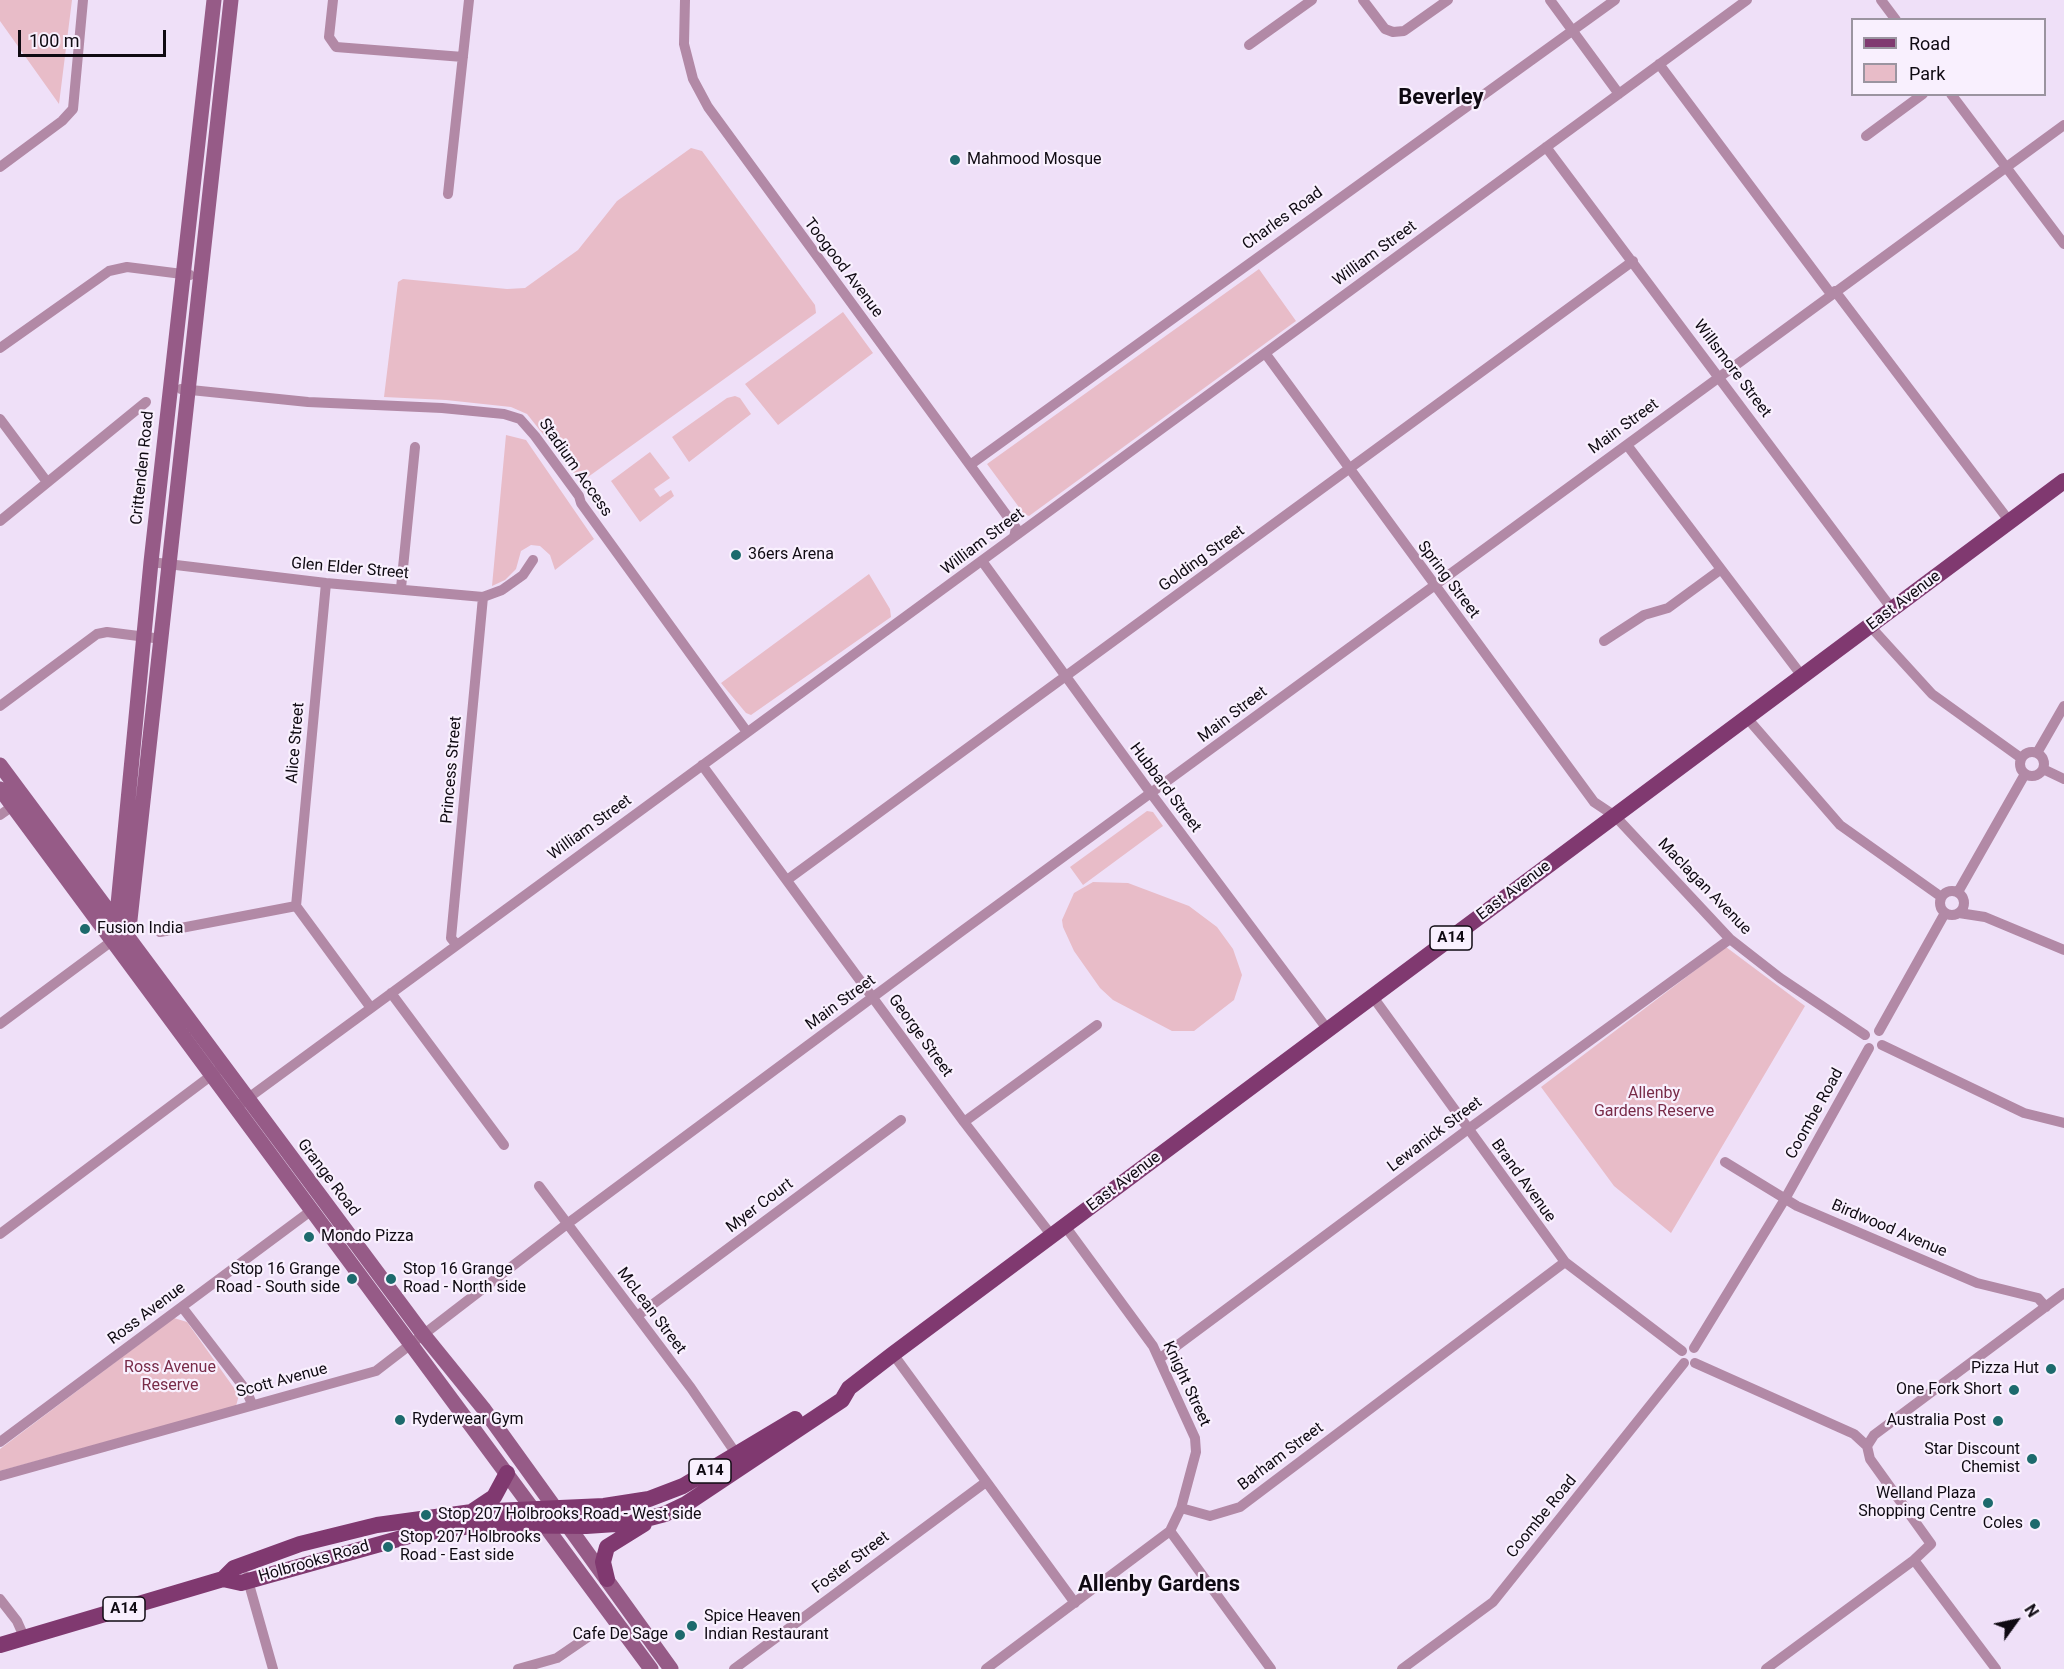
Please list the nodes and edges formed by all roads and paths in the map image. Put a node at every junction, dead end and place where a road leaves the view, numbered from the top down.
1 (83, 0) edge
2 (214, 0) edge
3 (231, 0) edge
4 (333, 0) edge
5 (469, 0) edge
6 (685, 0) edge
7 (1312, 0) edge
8 (1363, 0) edge
9 (1448, 0) edge
10 (1550, 0) edge
11 (1615, 0) edge
12 (1747, 0) edge
13 (1881, 0) edge
14 (1894, 18) edge
15 (1572, 31) junction
16 (1249, 45) dead end
17 (463, 57) junction
18 (1659, 64) junction
19 (1618, 94) junction
20 (1920, 96) edge
21 (1953, 96) edge
22 (2064, 125) edge
23 (1866, 135) dead end
24 (1546, 147) junction
25 (0, 167) edge
26 (2007, 167) junction
27 (448, 194) dead end
28 (2064, 244) edge
29 (1634, 261) junction
30 (183, 274) junction
31 (202, 276) junction
32 (1833, 293) junction
33 (0, 348) edge
34 (1265, 353) junction
35 (1719, 376) junction
36 (170, 388) junction
37 (189, 390) junction
38 (146, 402) dead end
39 (0, 419) edge
40 (1627, 445) junction
41 (415, 447) dead end
42 (970, 465) junction
43 (1348, 470) junction
44 (2064, 481) edge
45 (47, 482) junction
46 (0, 520) edge
47 (2010, 522) junction
48 (1014, 537) junction
49 (532, 560) dead end
50 (982, 561) junction
51 (151, 562) junction
52 (170, 564) junction
53 (1720, 570) junction
54 (326, 583) junction
55 (1434, 586) junction
56 (401, 588) junction
57 (483, 597) junction
58 (1892, 609) junction
59 (1870, 626) junction
60 (144, 636) junction
61 (162, 639) junction
62 (1604, 641) dead end
63 (1802, 676) junction
64 (1066, 679) junction
65 (0, 706) edge
66 (2064, 706) edge
67 (1747, 718) junction
68 (747, 732) junction
69 (2037, 753) junction
70 (2021, 758) junction
71 (0, 765) edge
72 (702, 765) junction
73 (2043, 769) junction
74 (2025, 774) junction
75 (2064, 778) edge
76 (0, 789) edge
77 (1151, 794) junction
78 (12, 806) edge
79 (1615, 816) junction
80 (787, 880) junction
81 (120, 889) junction
82 (94, 891) junction
83 (1958, 892) junction
84 (1940, 896) junction
85 (296, 906) junction
86 (1945, 913) junction
87 (1959, 913) junction
88 (117, 921) junction
89 (160, 932) dead end
90 (128, 938) junction
91 (1730, 939) junction
92 (112, 941) junction
93 (456, 944) junction
94 (2064, 950) edge
95 (391, 993) junction
96 (874, 997) junction
97 (1373, 997) junction
98 (371, 1008) junction
99 (0, 1024) edge
100 (1097, 1025) dead end
101 (1328, 1030) junction
102 (1879, 1031) junction
103 (1865, 1035) junction
104 (1882, 1045) junction
105 (1869, 1048) junction
106 (217, 1071) junction
107 (241, 1103) junction
108 (902, 1120) dead end
109 (964, 1122) junction
110 (2064, 1122) edge
111 (1467, 1130) junction
112 (504, 1145) dead end
113 (1725, 1162) dead end
114 (539, 1186) dead end
115 (1785, 1199) junction
116 (312, 1210) junction
117 (567, 1224) junction
118 (1059, 1231) junction
119 (0, 1234) edge
120 (1565, 1262) junction
121 (2064, 1293) edge
122 (182, 1307) junction
123 (2046, 1307) junction
124 (637, 1316) junction
125 (417, 1339) junction
126 (1694, 1348) junction
127 (1682, 1351) junction
128 (893, 1354) junction
129 (1159, 1359) junction
130 (1690, 1363) junction
131 (849, 1388) junction
132 (252, 1404) junction
133 (0, 1442) edge
134 (1867, 1446) junction
135 (737, 1455) junction
136 (507, 1473) junction
137 (0, 1476) edge
138 (986, 1482) junction
139 (1181, 1508) junction
140 (472, 1512) junction
141 (661, 1515) junction
142 (541, 1518) junction
143 (562, 1518) junction
144 (1170, 1531) junction
145 (1914, 1560) junction
146 (246, 1573) junction
147 (607, 1579) junction
148 (0, 1599) edge
149 (1075, 1603) junction
150 (594, 1632) dead end
151 (25, 1639) junction
152 (0, 1645) edge
153 (273, 1669) edge
154 (518, 1669) edge
155 (651, 1669) edge
156 (671, 1669) edge
157 (734, 1669) edge
158 (986, 1669) edge
159 (1271, 1669) edge
160 (1402, 1669) edge
161 (1766, 1669) edge
162 (1995, 1669) edge

1 - 25 street
2 - 30 main road, Crittenden Road
3 - 31 main road
4 - 17 street
5 - 17 street
6 - 42 street, Toogood Avenue
7 - 16 street
8 - 9 street
10 - 15 street
11 - 15 street, Charles Road
12 - 18 street, William Street
13 - 14 street
15 - 19 street
15 - 42 street, Charles Road
17 - 27 street
18 - 19 street, William Street
18 - 32 street
19 - 24 street, William Street
20 - 23 street
21 - 26 street
22 - 26 street, Main Street
24 - 29 street, Willsmore Street
24 - 34 street, William Street
26 - 28 street
26 - 32 street, Main Street
29 - 35 street, Willsmore Street
29 - 43 street, Golding Street
30 - 31 street
30 - 33 street
30 - 36 main road, Crittenden Road
31 - 37 main road
32 - 35 street, Main Street
32 - 47 street
34 - 43 street, Spring Street
34 - 48 street, William Street
35 - 40 street, Main Street
35 - 58 street, Willsmore Street
36 - 37 street, Stadium Access
36 - 51 main road, Crittenden Road
37 - 52 main road
37 - 68 street, Stadium Access
38 - 45 street
39 - 45 street
40 - 53 street
40 - 55 street, Main Street
41 - 56 street
42 - 48 street, Toogood Avenue
43 - 55 street, Spring Street
43 - 64 street, Golding Street
44 - 47 main road, East Avenue / A14
45 - 46 street
47 - 58 main road, East Avenue / A14
48 - 50 street, William Street
49 - 57 street
50 - 64 street, Hubbard Street
50 - 68 street, William Street
51 - 52 street, Glen Elder Street
51 - 60 main road, Crittenden Road
52 - 54 street, Glen Elder Street
52 - 61 main road
53 - 62 street
53 - 63 street
54 - 56 street, Glen Elder Street
54 - 85 street, Alice Street
55 - 77 street, Main Street
55 - 79 street, Spring Street
56 - 57 street, Glen Elder Street
57 - 93 street, Princess Street
58 - 59 main road, East Avenue / A14
59 - 63 main road, East Avenue / A14
59 - 70 street
60 - 61 street
60 - 65 street
60 - 81 main road, Crittenden Road
61 - 90 main road
63 - 67 main road, East Avenue / A14
64 - 77 street, Hubbard Street
64 - 80 street, Golding Street
66 - 69 street
67 - 79 main road, East Avenue / A14
67 - 84 street
68 - 72 street, William Street
69 - 70 street
69 - 73 street
70 - 74 street
71 - 78 main road, Grange Road
72 - 80 street, George Street
72 - 93 street, William Street
73 - 74 street
73 - 75 street
74 - 83 street
76 - 78 main road, Grange Road
77 - 96 street, Main Street
77 - 101 street, Hubbard Street
78 - 82 main road, Grange Road
78 - 92 main road, Grange Road
79 - 91 street, Maclagan Avenue
79 - 97 main road, East Avenue / A14
80 - 96 street, George Street
81 - 82 main road
81 - 88 main road, Crittenden Road
82 - 88 main road, Grange Road
83 - 84 street
83 - 87 street
84 - 86 street
85 - 89 street
85 - 98 street
86 - 87 street
86 - 102 street
87 - 94 street
88 - 90 main road, Grange Road
88 - 92 main road, Crittenden Road
90 - 92 main road
90 - 106 main road, Grange Road
91 - 103 street, Maclagan Avenue
91 - 111 street, Lewanick Street
92 - 99 street
92 - 106 main road, Grange Road
93 - 95 street, William Street
95 - 98 street, William Street
95 - 112 street
96 - 109 street, George Street
96 - 117 street, Main Street
97 - 101 main road, East Avenue / A14
97 - 111 street, Brand Avenue
98 - 107 street, William Street
100 - 109 street
101 - 118 main road, East Avenue / A14
102 - 103 street
102 - 104 street
103 - 105 street
104 - 105 street
104 - 110 street
105 - 115 street, Coombe Road
106 - 107 main road, Grange Road
106 - 119 street
107 - 116 main road, Grange Road
107 - 125 main road, Grange Road
108 - 124 street, Myer Court
109 - 118 street, George Street
111 - 120 street, Brand Avenue
111 - 129 street, Lewanick Street
113 - 115 street, Birdwood Avenue
114 - 117 street, McLean Street
115 - 123 street, Birdwood Avenue
115 - 126 street, Coombe Road
116 - 122 street, Ross Avenue
116 - 125 main road, Grange Road
117 - 124 street, McLean Street
117 - 125 street, Main Street
118 - 128 main road, East Avenue / A14
118 - 129 street, Knight Street
120 - 127 street, Brand Avenue
120 - 139 street, Barham Street
121 - 123 street
122 - 132 street
122 - 133 street, Ross Avenue
123 - 134 street
124 - 135 street, McLean Street
125 - 132 street, Scott Avenue
125 - 136 main road, Grange Road
125 - 143 main road, Grange Road
126 - 127 street
126 - 130 street
127 - 130 street
128 - 131 main road, East Avenue / A14
128 - 138 street
129 - 139 street, Knight Street
130 - 134 street
130 - 160 street, Coombe Road
131 - 135 main road, East Avenue / A14
131 - 141 main road, East Avenue / A14
132 - 137 street, Scott Avenue
134 - 145 street
135 - 143 main road, East Avenue / A14
136 - 140 main road
136 - 142 main road, Grange Road
138 - 149 street
138 - 157 street, Foster Street
139 - 144 street
140 - 142 main road, Holbrooks Road / A14
140 - 146 main road, Holbrooks Road / A14
141 - 143 main road, East Avenue / A14
141 - 147 main road
142 - 143 main road, East Avenue / A14
142 - 146 main road, Holbrooks Road / A14
142 - 155 main road, Grange Road
143 - 147 main road, Grange Road
144 - 149 street
144 - 159 street
145 - 161 street
145 - 162 street
146 - 151 main road, Holbrooks Road / A14
146 - 153 street
147 - 156 main road, Grange Road
148 - 151 street
149 - 158 street
150 - 154 street
151 - 152 main road, Holbrooks Road / A14

